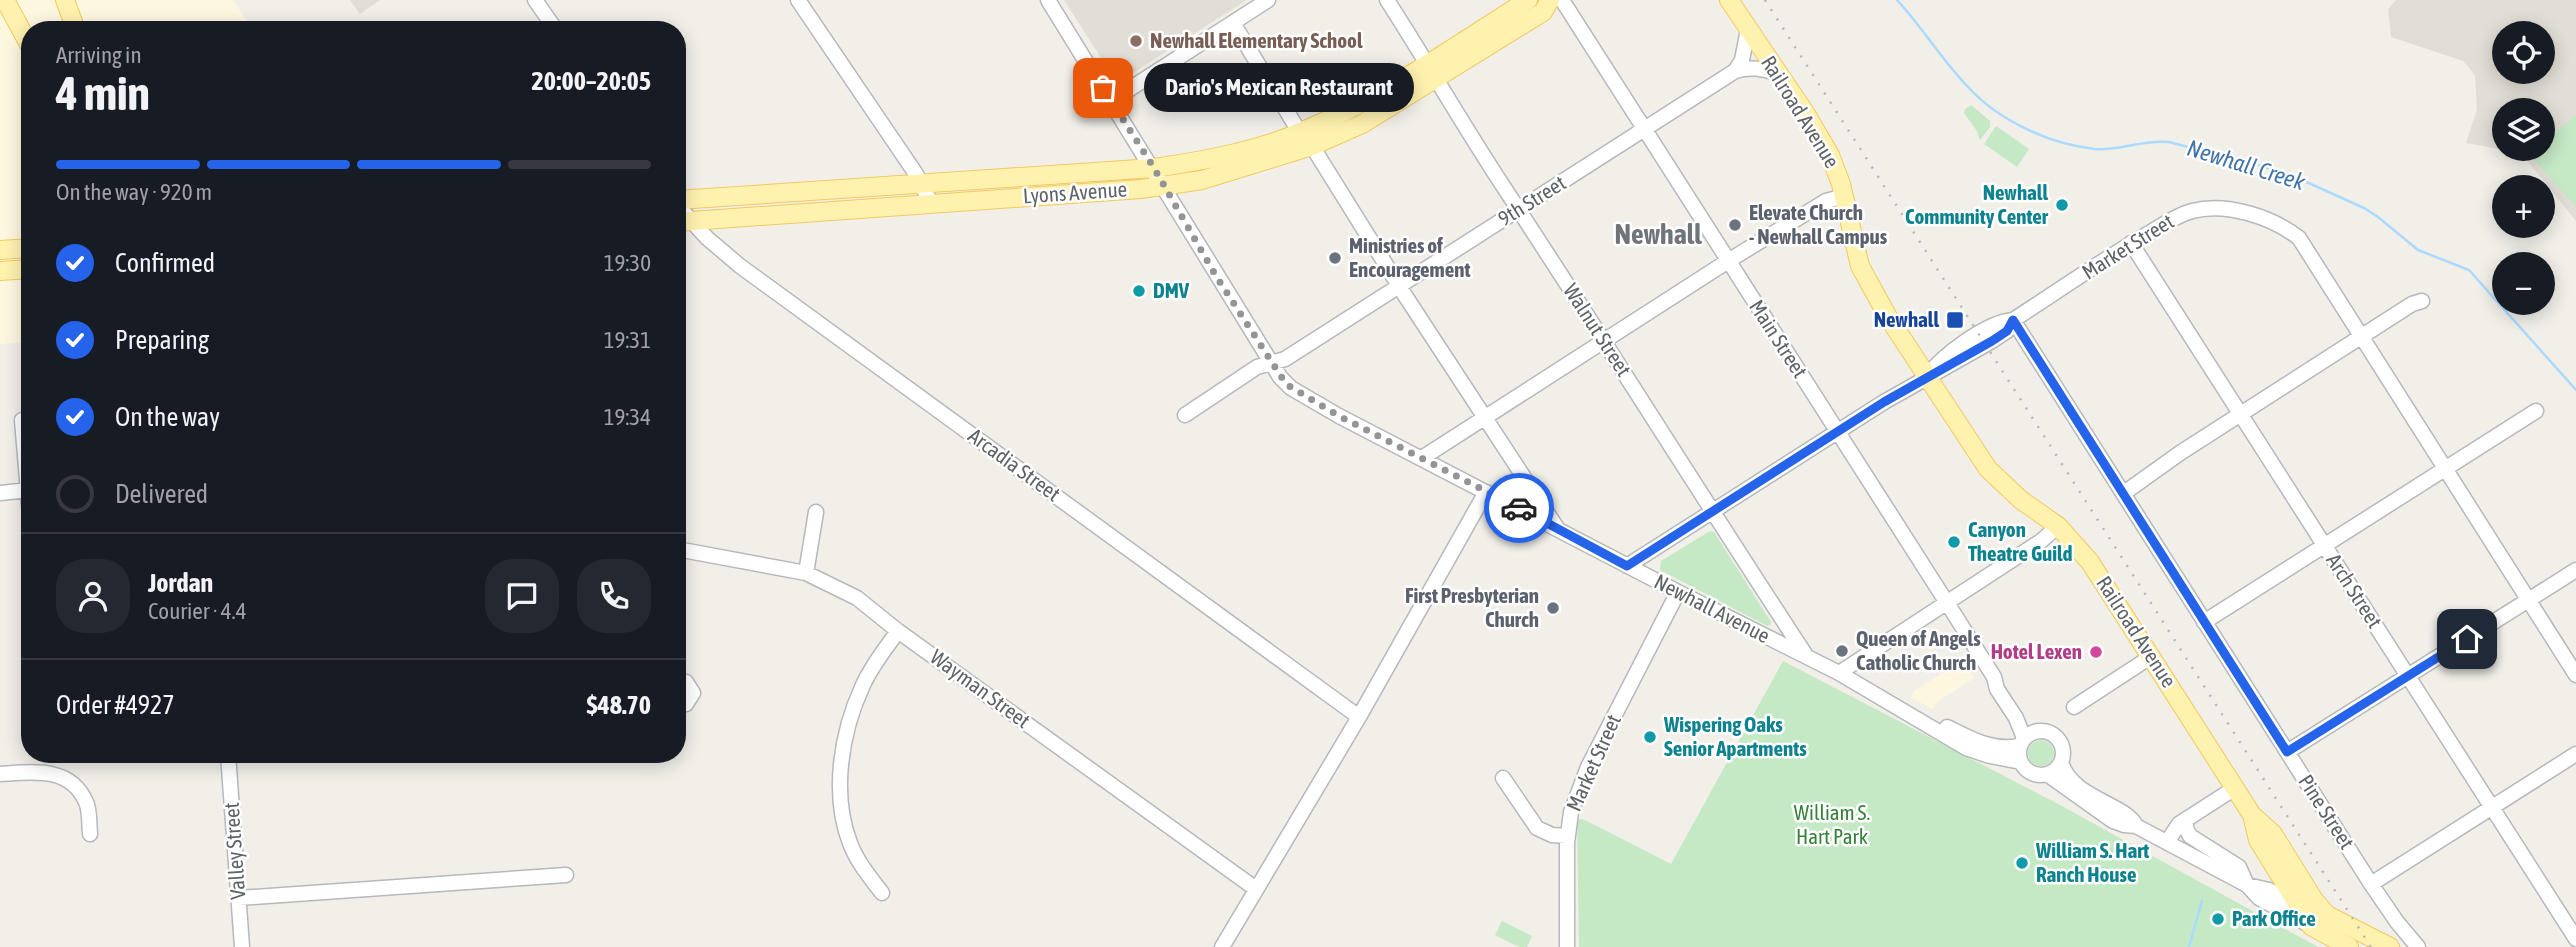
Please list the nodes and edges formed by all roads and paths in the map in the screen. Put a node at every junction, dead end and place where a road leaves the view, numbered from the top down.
1 (5, 0) edge
2 (65, 0) edge
3 (535, 0) edge
4 (798, 0) edge
5 (1048, 0) edge
6 (1268, 0) edge
7 (1387, 0) edge
8 (1528, 0) edge
9 (1550, 0) edge
10 (1562, 0) edge
11 (1729, 0) edge
12 (73, 21) edge
13 (550, 21) edge
14 (1233, 23) junction
15 (21, 29) edge
16 (1748, 29) junction
17 (1432, 71) junction
18 (1735, 71) junction
19 (1777, 73) junction
20 (1111, 101) junction
21 (1644, 130) junction
22 (1306, 139) junction
23 (1154, 168) junction
24 (922, 184) junction
25 (1163, 186) junction
26 (1844, 196) junction
27 (686, 201) edge
28 (931, 203) junction
29 (1519, 209) junction
30 (686, 221) edge
31 (686, 222) edge
32 (2131, 243) junction
33 (21, 248) edge
34 (0, 250) edge
35 (1728, 261) junction
36 (21, 270) edge
37 (0, 271) edge
38 (1400, 286) junction
39 (2422, 301) dead end
40 (2013, 320) junction
41 (2363, 337) junction
42 (1605, 341) junction
43 (1271, 363) junction
44 (1927, 376) junction
45 (2536, 411) dead end
46 (2241, 414) junction
47 (1185, 415) dead end
48 (1484, 417) junction
49 (1838, 432) junction
50 (1422, 458) junction
51 (2447, 469) junction
52 (21, 491) edge
53 (1486, 492) junction
54 (0, 493) edge
55 (2124, 493) junction
56 (816, 512) dead end
57 (1712, 512) junction
58 (2058, 526) junction
59 (1558, 528) junction
60 (2325, 545) junction
61 (686, 551) edge
62 (1627, 566) junction
63 (2576, 570) edge
64 (806, 573) junction
65 (1678, 593) junction
66 (2527, 600) junction
67 (1947, 603) junction
68 (2204, 622) junction
69 (898, 631) junction
70 (2152, 656) junction
71 (1808, 658) junction
72 (1839, 673) junction
73 (2576, 675) edge
74 (2409, 676) junction
75 (1994, 677) junction
76 (686, 682) edge
77 (686, 704) edge
78 (2074, 707) dead end
79 (1907, 711) junction
80 (1359, 717) junction
81 (2041, 731) junction
82 (2022, 742) junction
83 (2287, 752) junction
84 (2576, 754) edge
85 (2021, 762) junction
86 (2061, 762) junction
87 (229, 763) edge
88 (0, 774) edge
89 (2047, 774) junction
90 (1503, 778) dead end
91 (2235, 788) junction
92 (2492, 808) junction
93 (2252, 815) junction
94 (2186, 819) junction
95 (2136, 826) junction
96 (90, 834) dead end
97 (1567, 836) junction
98 (2166, 842) junction
99 (566, 875) dead end
100 (2371, 884) junction
101 (2247, 885) junction
102 (1256, 889) junction
103 (882, 893) dead end
104 (239, 898) junction
105 (2299, 907) junction
106 (2327, 915) junction
107 (2311, 926) junction
108 (2576, 939) edge
109 (242, 947) edge
110 (1222, 947) edge
111 (1567, 947) edge
112 (2350, 947) edge
113 (2390, 947) edge
114 (2418, 947) edge
115 (2564, 947) edge

1 - 15 main road
2 - 12 main road
3 - 13 street
4 - 24 street
5 - 20 street, Newhall Avenue
6 - 14 street
7 - 17 street, Walnut Street
8 - 17 main road, Lyons Avenue
9 - 17 main road, Lyons Avenue
10 - 21 street, Main Street
11 - 16 main road, Railroad Avenue
14 - 20 street
14 - 22 street
16 - 18 street
16 - 19 main road, Railroad Avenue
17 - 22 main road, Lyons Avenue
17 - 29 street, Walnut Street
18 - 19 street
18 - 21 street, 9th Street
19 - 26 main road, Railroad Avenue
20 - 23 street, Newhall Avenue
21 - 29 street, 9th Street
21 - 35 street, Main Street
22 - 23 main road, Lyons Avenue
22 - 25 main road, Lyons Avenue
22 - 38 street
23 - 24 main road, Lyons Avenue
23 - 25 street, Newhall Avenue
24 - 27 main road, Lyons Avenue
24 - 28 street
25 - 28 main road, Lyons Avenue
25 - 43 street, Newhall Avenue
26 - 35 street
26 - 44 main road, Railroad Avenue
28 - 30 main road, Lyons Avenue
29 - 38 street, 9th Street
29 - 42 street, Walnut Street
31 - 80 street, Arcadia Street
32 - 40 street, Market Street
32 - 41 street, Market Street
32 - 46 street, Arch Street
33 - 34 main road
35 - 42 street
35 - 49 street, Main Street
36 - 37 main road
38 - 43 street, 9th Street
38 - 48 street
39 - 41 street
40 - 44 street, Market Street
40 - 55 street, Pine Street
41 - 46 street
41 - 51 street, Market Street
42 - 48 street
42 - 57 street, Walnut Street
43 - 47 street, 9th Street
43 - 50 street, Newhall Avenue
44 - 49 street, Market Street
44 - 58 main road, Railroad Avenue
45 - 51 street
46 - 55 street
46 - 60 street, Arch Street
48 - 50 street
48 - 59 street
49 - 57 street, Market Street
49 - 67 street, Main Street
50 - 53 street, Newhall Avenue
51 - 60 street
51 - 66 street, Market Street
52 - 54 street
53 - 59 street, Newhall Avenue
53 - 80 street
55 - 68 street, Pine Street
56 - 64 street
57 - 62 street, Market Street
57 - 71 street, Walnut Street
58 - 67 street
58 - 70 main road, Railroad Avenue
59 - 62 street, Newhall Avenue
60 - 68 street
60 - 74 street, Arch Street
61 - 64 street, Wayman Street
62 - 65 street, Newhall Avenue
63 - 66 street
64 - 69 street, Wayman Street
65 - 71 street, Newhall Avenue
65 - 97 street, Market Street
66 - 73 street, Market Street
66 - 74 street
67 - 72 street
67 - 75 street, Main Street
68 - 83 street, Pine Street
69 - 102 street, Wayman Street
69 - 103 street
70 - 78 street
70 - 91 main road, Railroad Avenue
71 - 72 street, Newhall Avenue
72 - 79 street, Newhall Avenue
74 - 83 street
74 - 92 street, Arch Street
75 - 81 street, Main Street
75 - 82 street, Main Street
76 - 77 street
79 - 82 street, Newhall Avenue
79 - 85 street, Newhall Avenue
80 - 102 street
81 - 82 street
81 - 86 street
82 - 85 street
83 - 100 street, Pine Street
84 - 92 street
85 - 89 street
86 - 89 street
86 - 95 street
87 - 104 street, Valley Street
88 - 96 street
89 - 95 street
90 - 97 street
91 - 93 main road, Railroad Avenue
91 - 94 street
92 - 100 street
92 - 108 street, Arch Street
93 - 105 main road, Railroad Avenue
93 - 106 main road, Railroad Avenue
94 - 98 street
94 - 101 street
95 - 98 street
97 - 111 street, Market Street
98 - 101 street
99 - 104 street
100 - 114 street, Pine Street
101 - 105 street
101 - 107 street
102 - 110 street
104 - 109 street, Valley Street
105 - 106 main road
105 - 107 main road, Railroad Avenue
106 - 113 main road
107 - 112 main road
108 - 115 street

